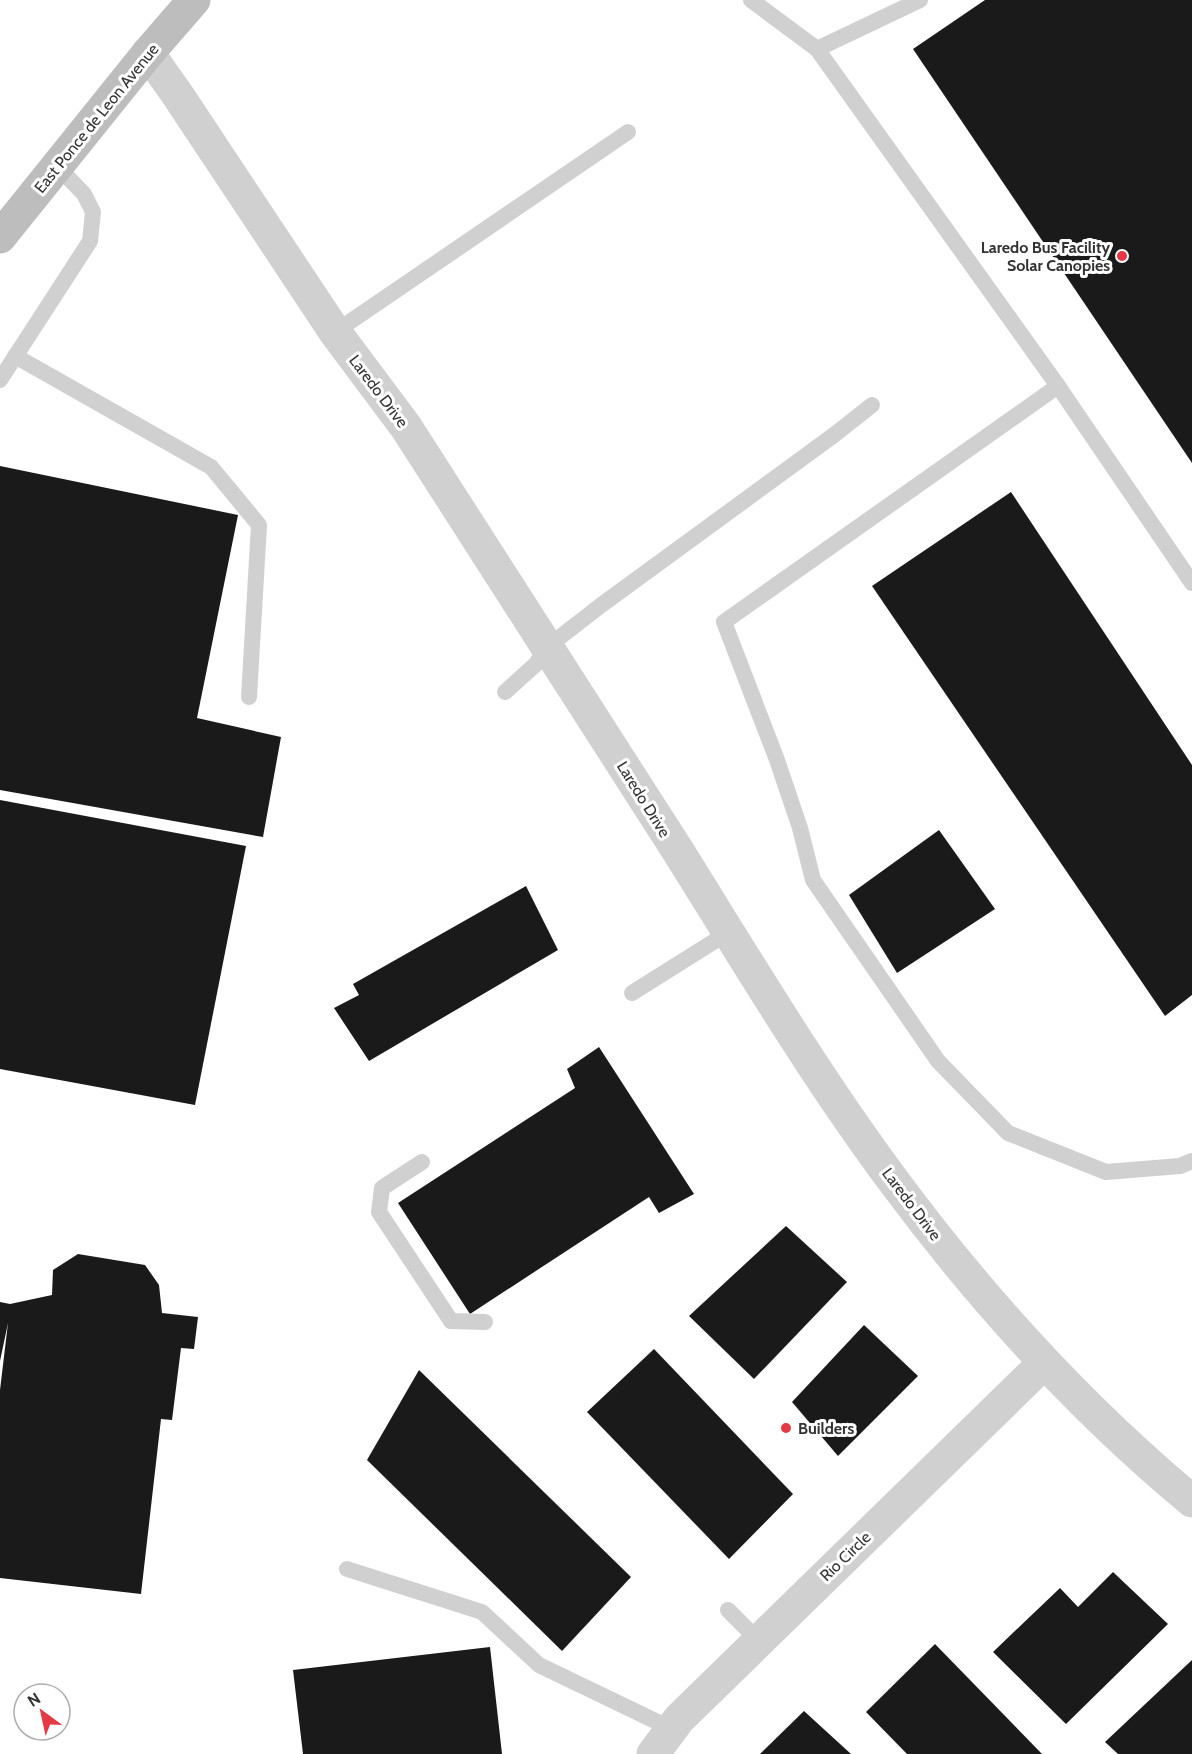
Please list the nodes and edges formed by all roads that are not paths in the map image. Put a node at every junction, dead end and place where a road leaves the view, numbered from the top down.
1 (194, 0) edge
2 (751, 0) edge
3 (920, 0) edge
4 (818, 50) junction
5 (148, 53) junction
6 (628, 132) dead end
7 (57, 166) junction
8 (0, 237) edge
9 (335, 332) junction
10 (15, 356) junction
11 (0, 380) edge
12 (1058, 386) junction
13 (872, 405) dead end
14 (1192, 583) edge
15 (546, 648) junction
16 (505, 692) dead end
17 (249, 697) dead end
18 (729, 932) junction
19 (632, 993) dead end
20 (1192, 1161) edge
21 (422, 1162) dead end
22 (485, 1322) dead end
23 (1044, 1363) junction
24 (1192, 1501) edge
25 (347, 1569) dead end
26 (728, 1610) dead end
27 (759, 1641) junction
28 (662, 1742) edge

1 - 5 main road, East Ponce de Leon Avenue
2 - 4 lane
3 - 4 lane
4 - 12 lane
5 - 7 main road, East Ponce de Leon Avenue
5 - 9 street, Laredo Drive
6 - 9 lane
7 - 8 main road, East Ponce de Leon Avenue
7 - 10 lane
9 - 15 street, Laredo Drive
10 - 11 lane
10 - 17 lane
12 - 14 lane
12 - 20 lane
13 - 15 lane
15 - 16 lane
15 - 18 street, Laredo Drive
18 - 19 lane
18 - 23 street, Laredo Drive
21 - 22 lane
23 - 24 street, Laredo Drive
23 - 27 street, Rio Circle
25 - 28 lane
26 - 27 lane
27 - 28 street, Rio Circle

